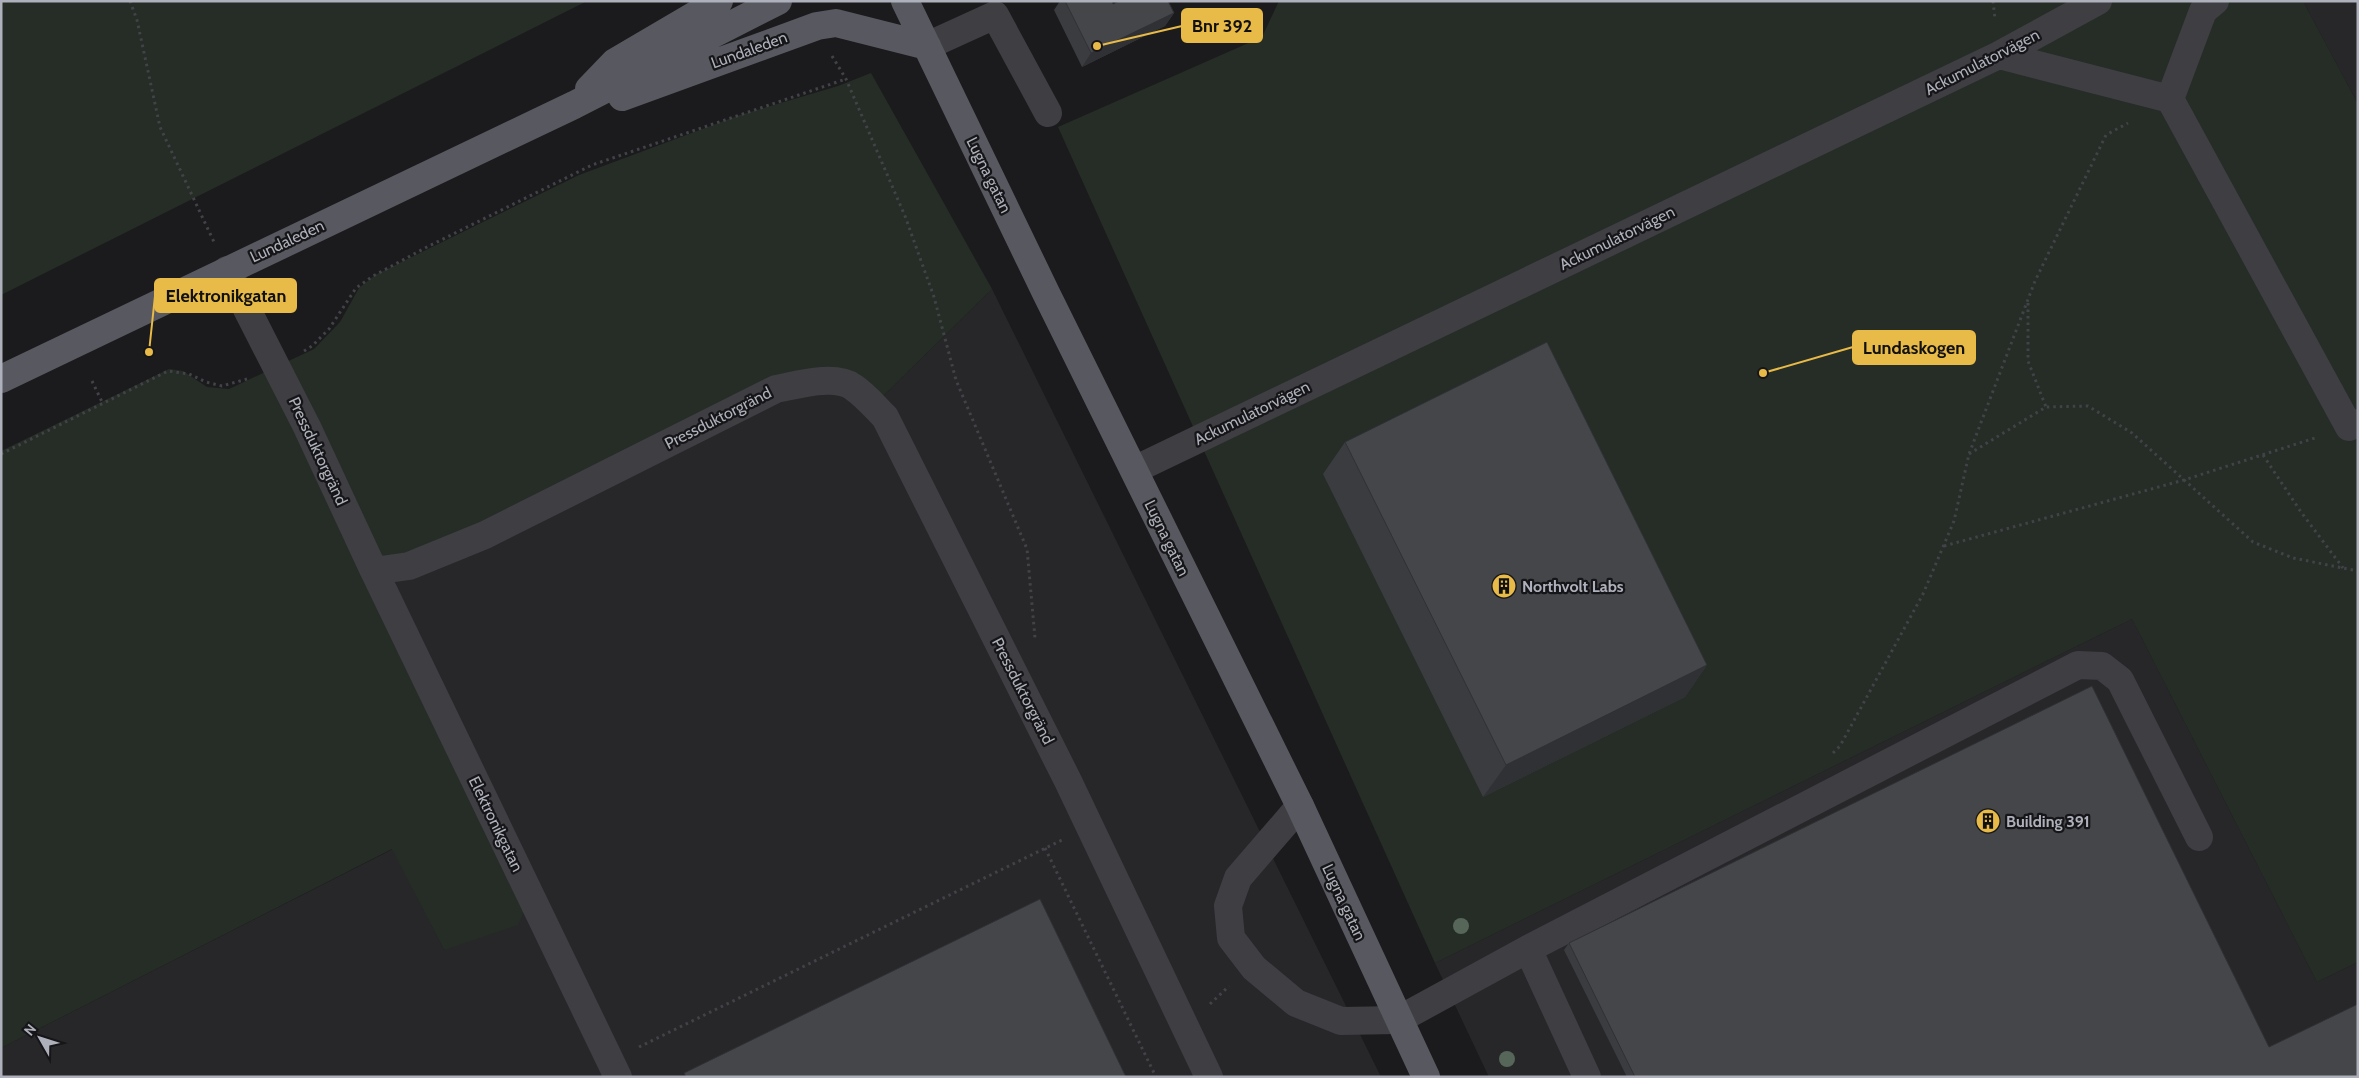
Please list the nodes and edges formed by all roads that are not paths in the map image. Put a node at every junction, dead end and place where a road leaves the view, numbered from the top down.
1 (719, 1) edge
2 (778, 1) edge
3 (905, 1) edge
4 (2098, 1) edge
5 (2215, 1) edge
6 (927, 46) junction
7 (1999, 55) junction
8 (2170, 99) junction
9 (574, 104) junction
10 (1048, 113) dead end
11 (227, 270) junction
12 (1, 379) edge
13 (2353, 425) edge
14 (1134, 470) junction
15 (374, 571) junction
16 (1300, 806) junction
17 (2199, 837) dead end
18 (1528, 949) junction
19 (1398, 1020) junction
20 (614, 1069) edge
21 (1209, 1077) edge
22 (1426, 1077) edge
23 (1587, 1077) edge

1 - 9 main road, Lundaleden
2 - 9 main road, Lundaleden
3 - 6 main road, Lugna gatan
4 - 7 street, Ackumulatorvägen
5 - 8 street
6 - 9 main road, Lundaleden
6 - 10 street
6 - 14 main road, Lugna gatan
7 - 8 street
7 - 14 street, Ackumulatorvägen
8 - 13 street
9 - 11 main road, Lundaleden
11 - 12 main road, Lundaleden
11 - 15 street, Pressduktorgränd
14 - 16 main road, Lugna gatan
15 - 20 street, Elektronikgatan
15 - 21 street, Pressduktorgränd
16 - 19 main road, Lugna gatan
16 - 19 street
17 - 18 street
18 - 19 street
18 - 23 street
19 - 22 main road, Lugna gatan

